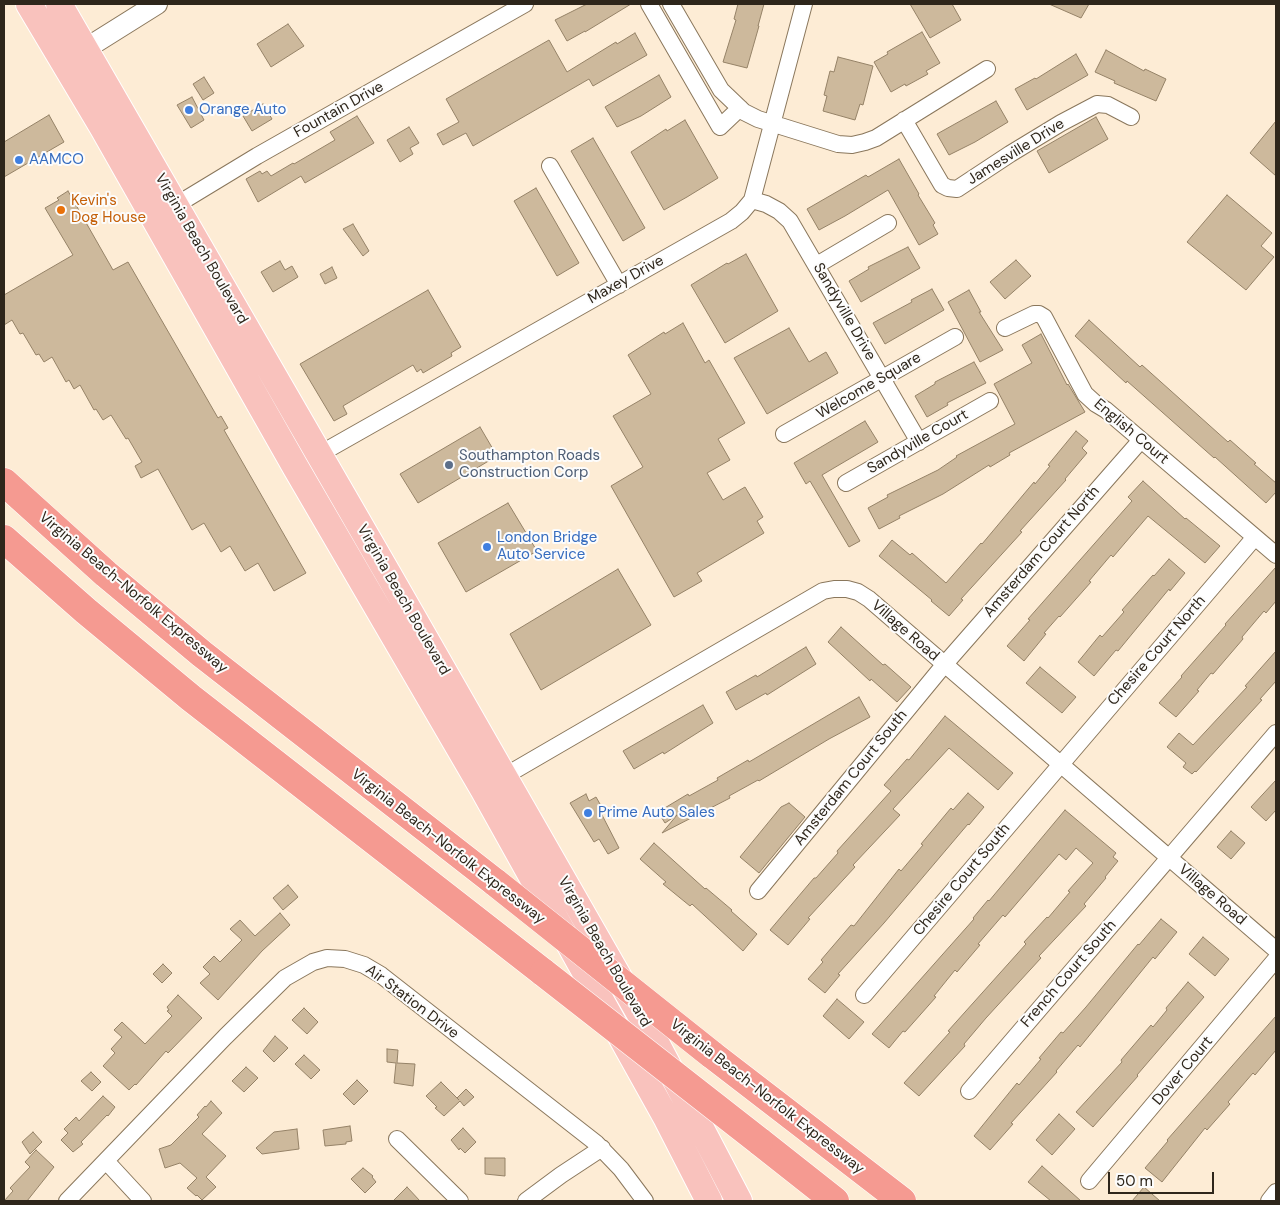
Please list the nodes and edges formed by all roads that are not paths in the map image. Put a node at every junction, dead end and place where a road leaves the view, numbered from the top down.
1 (29, 4) edge
2 (59, 4) edge
3 (157, 4) edge
4 (525, 4) edge
5 (649, 4) edge
6 (671, 4) edge
7 (804, 4) edge
8 (75, 55) junction
9 (986, 69) dead end
10 (740, 108) junction
11 (1131, 117) dead end
12 (904, 120) junction
13 (773, 123) junction
14 (550, 166) dead end
15 (752, 200) junction
16 (176, 205) junction
17 (154, 219) junction
18 (888, 222) dead end
19 (817, 265) junction
20 (619, 285) junction
21 (1005, 328) dead end
22 (955, 337) dead end
23 (882, 378) junction
24 (990, 401) dead end
25 (784, 434) dead end
26 (1141, 440) junction
27 (919, 442) junction
28 (319, 454) junction
29 (296, 468) junction
30 (4, 482) edge
31 (846, 483) dead end
32 (1254, 537) junction
33 (4, 539) edge
34 (1276, 555) edge
35 (944, 665) junction
36 (1276, 733) edge
37 (1060, 765) junction
38 (493, 783) junction
39 (1169, 858) junction
40 (758, 891) dead end
41 (1276, 937) edge
42 (1276, 946) edge
43 (1276, 950) edge
44 (1276, 959) edge
45 (864, 995) dead end
46 (969, 1091) dead end
47 (397, 1139) dead end
48 (602, 1148) junction
49 (106, 1160) junction
50 (1088, 1182) dead end
51 (1276, 1192) edge
52 (67, 1201) edge
53 (143, 1201) edge
54 (460, 1201) edge
55 (526, 1201) edge
56 (645, 1201) edge
57 (709, 1201) edge
58 (739, 1201) edge
59 (835, 1201) edge
60 (902, 1201) edge
61 (1269, 1201) edge

1 - 8 main road, Virginia Beach Boulevard
2 - 8 main road, Virginia Beach Boulevard
3 - 8 street
4 - 16 street, Fountain Drive
5 - 10 street
6 - 10 street
7 - 13 street, Maxey Drive
8 - 16 main road, Virginia Beach Boulevard
8 - 17 main road, Virginia Beach Boulevard
9 - 12 street
10 - 13 street
11 - 12 street, Jamesville Drive
12 - 13 street
13 - 15 street, Maxey Drive
14 - 20 street
15 - 19 street, Sandyville Drive
15 - 20 street, Maxey Drive
16 - 17 street, Fountain Drive
16 - 28 main road, Virginia Beach Boulevard
17 - 29 main road, Virginia Beach Boulevard
18 - 19 street
19 - 23 street, Sandyville Drive
20 - 28 street, Maxey Drive
21 - 26 street, English Court
22 - 23 street, Welcome Square
23 - 25 street, Welcome Square
23 - 27 street, Sandyville Drive
24 - 27 street, Sandyville Court
26 - 32 street, English Court
26 - 35 street, Amsterdam Court North
27 - 31 street, Sandyville Court
28 - 29 street, Maxey Drive
28 - 38 main road, Virginia Beach Boulevard
29 - 38 main road, Virginia Beach Boulevard
30 - 60 highway, Virginia Beach-Norfolk Expressway, bridge
32 - 34 street, English Court
32 - 37 street, Chesire Court North
33 - 59 highway, bridge
35 - 37 street, Village Road
35 - 38 street, Village Road
35 - 40 street, Amsterdam Court South
36 - 39 street, French Court South
37 - 39 street, Village Road
37 - 45 street, Chesire Court South
38 - 57 main road, Virginia Beach Boulevard
38 - 58 main road, Virginia Beach Boulevard
39 - 43 street, Village Road
39 - 46 street, French Court South
41 - 42 street
44 - 50 street, Dover Court
47 - 54 street
48 - 49 street, Air Station Drive
48 - 55 street
48 - 56 street, Air Station Drive
49 - 52 street, Air Station Drive
49 - 53 street
51 - 61 street

